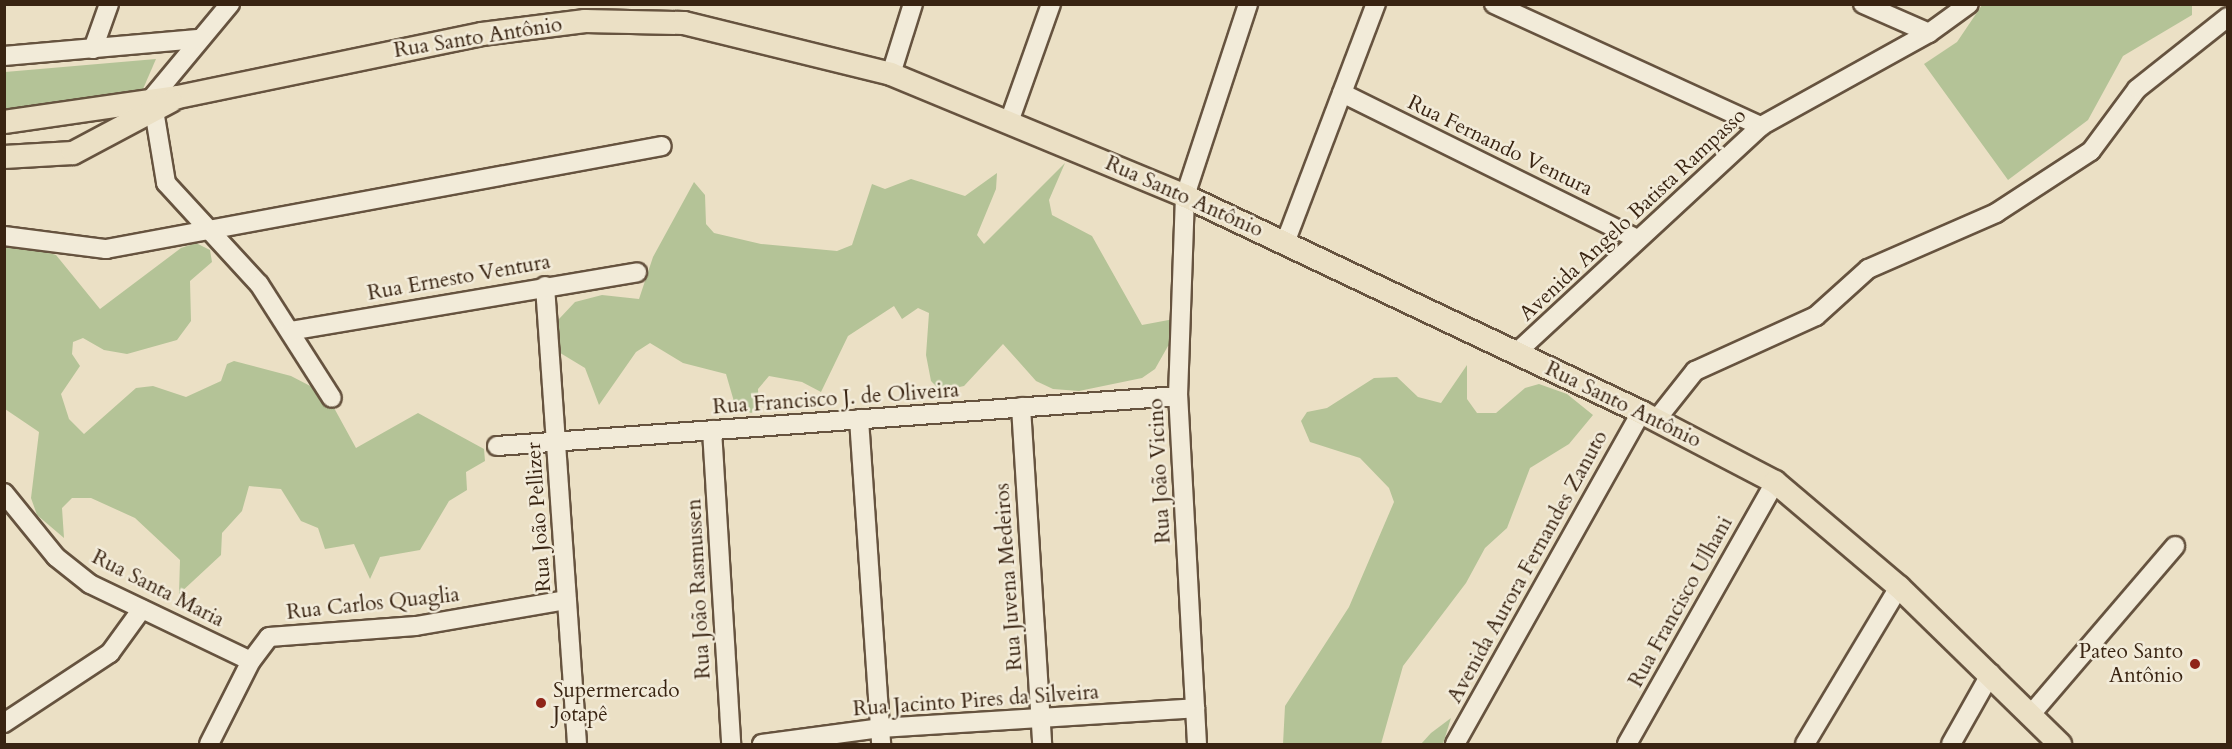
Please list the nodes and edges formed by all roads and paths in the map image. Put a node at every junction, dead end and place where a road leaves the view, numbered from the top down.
1 (109, 4) edge
2 (230, 4) edge
3 (1051, 4) edge
4 (1248, 4) edge
5 (1376, 4) edge
6 (1494, 4) edge
7 (1863, 4) edge
8 (1969, 4) edge
9 (912, 5) edge
10 (2228, 17) edge
11 (1929, 33) junction
12 (200, 39) junction
13 (93, 49) junction
14 (4, 56) edge
15 (891, 74) junction
16 (1342, 93) junction
17 (152, 105) junction
18 (4, 122) edge
19 (1009, 122) junction
20 (1761, 126) junction
21 (662, 146) dead end
22 (4, 157) edge
23 (1185, 196) junction
24 (212, 229) junction
25 (4, 236) edge
26 (1638, 239) junction
27 (1285, 243) junction
28 (637, 272) dead end
29 (545, 286) junction
30 (290, 331) junction
31 (1516, 353) junction
32 (1178, 396) junction
33 (332, 399) dead end
34 (1021, 407) junction
35 (1649, 416) junction
36 (860, 419) junction
37 (712, 430) junction
38 (557, 442) junction
39 (497, 446) dead end
40 (1775, 482) junction
41 (4, 493) edge
42 (2175, 546) dead end
43 (1899, 586) junction
44 (567, 600) junction
45 (142, 609) junction
46 (251, 661) junction
47 (1991, 673) junction
48 (1195, 708) junction
49 (2032, 713) junction
50 (1041, 717) junction
51 (4, 723) edge
52 (881, 736) edge
53 (209, 744) edge
54 (577, 744) edge
55 (731, 744) edge
56 (762, 744) edge
57 (1042, 744) edge
58 (1197, 744) edge
59 (1455, 744) edge
60 (1627, 744) edge
61 (1805, 744) edge
62 (1951, 744) edge
63 (2060, 744) edge

1 - 13 street
2 - 12 street
3 - 19 street
4 - 23 street, Rua João Vicino
5 - 16 street
6 - 20 street
7 - 11 street
8 - 11 street, Avenida Angelo Batista Rampasso
9 - 15 street
10 - 35 street, Avenida Aurora Fernandes Zanuto
11 - 20 street, Avenida Angelo Batista Rampasso
12 - 13 street
12 - 17 street
13 - 14 street
15 - 17 main road, Rua Santo Antônio
15 - 19 main road, Rua Santo Antônio
16 - 26 street, Rua Fernando Ventura
16 - 27 street
17 - 18 main road, Rua Santo Antônio
17 - 22 main road, Rua Santo Antônio
17 - 24 street
19 - 23 main road, Rua Santo Antônio
20 - 26 street, Avenida Angelo Batista Rampasso
21 - 24 street
23 - 27 main road, Rua Santo Antônio
23 - 32 street, Rua João Vicino
24 - 25 street
24 - 30 street
26 - 31 street, Avenida Angelo Batista Rampasso
27 - 31 main road, Rua Santo Antônio
28 - 29 street, Rua Ernesto Ventura
29 - 30 street, Rua Ernesto Ventura
29 - 38 street, Rua João Pellizer
30 - 33 street
31 - 35 main road, Rua Santo Antônio
32 - 34 street, Rua Francisco J. de Oliveira
32 - 48 street, Rua João Vicino
34 - 36 street, Rua Francisco J. de Oliveira
34 - 50 street, Rua Juvena Medeiros
35 - 40 main road, Rua Santo Antônio
35 - 59 street, Avenida Aurora Fernandes Zanuto
36 - 37 street, Rua Francisco J. de Oliveira
36 - 52 street
37 - 38 street, Rua Francisco J. de Oliveira
37 - 55 street, Rua João Rasmussen
38 - 39 street, Rua Francisco J. de Oliveira
38 - 44 street, Rua João Pellizer
40 - 43 main road, Rua Santo Antônio
40 - 60 street, Rua Francisco Ulhani
41 - 45 street, Rua Santa Maria
42 - 49 street
43 - 47 main road, Rua Santo Antônio
43 - 61 street
44 - 46 street, Rua Carlos Quaglia
44 - 54 street, Rua João Pellizer
45 - 46 street, Rua Santa Maria
45 - 51 street
46 - 53 street, Rua Carlos Quaglia
47 - 49 main road, Rua Santo Antônio
47 - 62 street
48 - 50 street, Rua Jacinto Pires da Silveira
48 - 58 street, Rua João Vicino
49 - 63 main road, Rua Santo Antônio
50 - 52 street, Rua Jacinto Pires da Silveira
50 - 57 street, Rua Juvena Medeiros
52 - 56 street, Rua Jacinto Pires da Silveira

